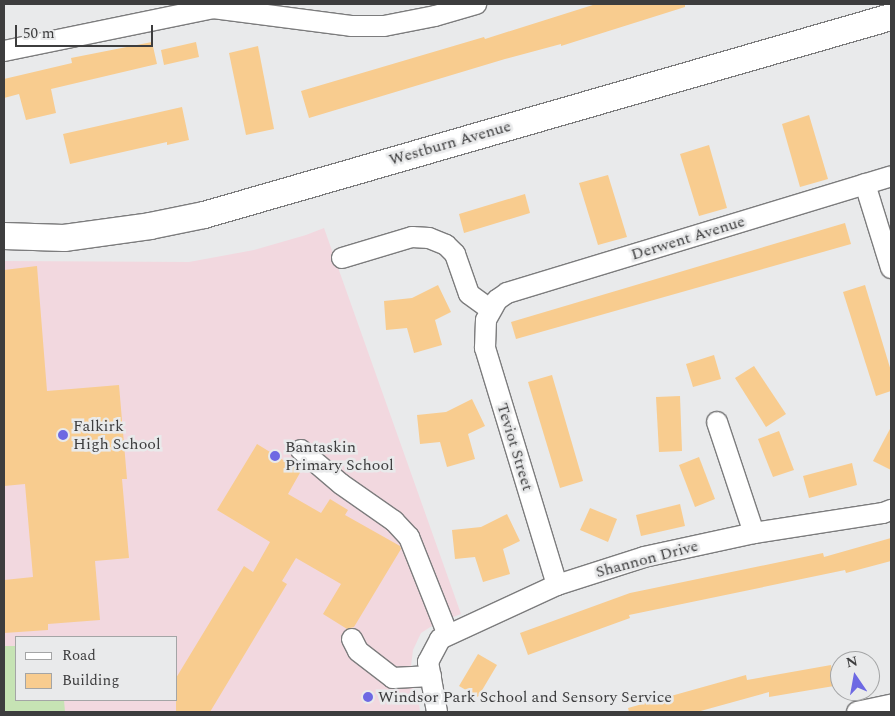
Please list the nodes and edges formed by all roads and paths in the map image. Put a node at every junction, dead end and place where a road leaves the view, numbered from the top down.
1 (476, 4) edge
2 (891, 17) edge
3 (4, 50) edge
4 (891, 176) edge
5 (865, 184) junction
6 (4, 236) edge
7 (342, 258) dead end
8 (891, 268) edge
9 (490, 309) junction
10 (716, 422) dead end
11 (301, 450) dead end
12 (891, 510) edge
13 (754, 533) junction
14 (557, 585) junction
15 (448, 636) junction
16 (352, 639) dead end
17 (429, 669) junction
18 (891, 704) edge
19 (437, 712) edge
20 (857, 712) edge

1 - 3 street
2 - 6 main road, Westburn Avenue
4 - 5 street, Derwent Avenue
5 - 8 street
5 - 9 street, Derwent Avenue
7 - 9 street
9 - 14 street, Teviot Street
10 - 13 street
11 - 15 street
12 - 13 street, Shannon Drive
13 - 14 street, Shannon Drive
14 - 15 street, Shannon Drive
15 - 17 street, Shannon Drive
16 - 17 street
17 - 19 street
18 - 20 street

